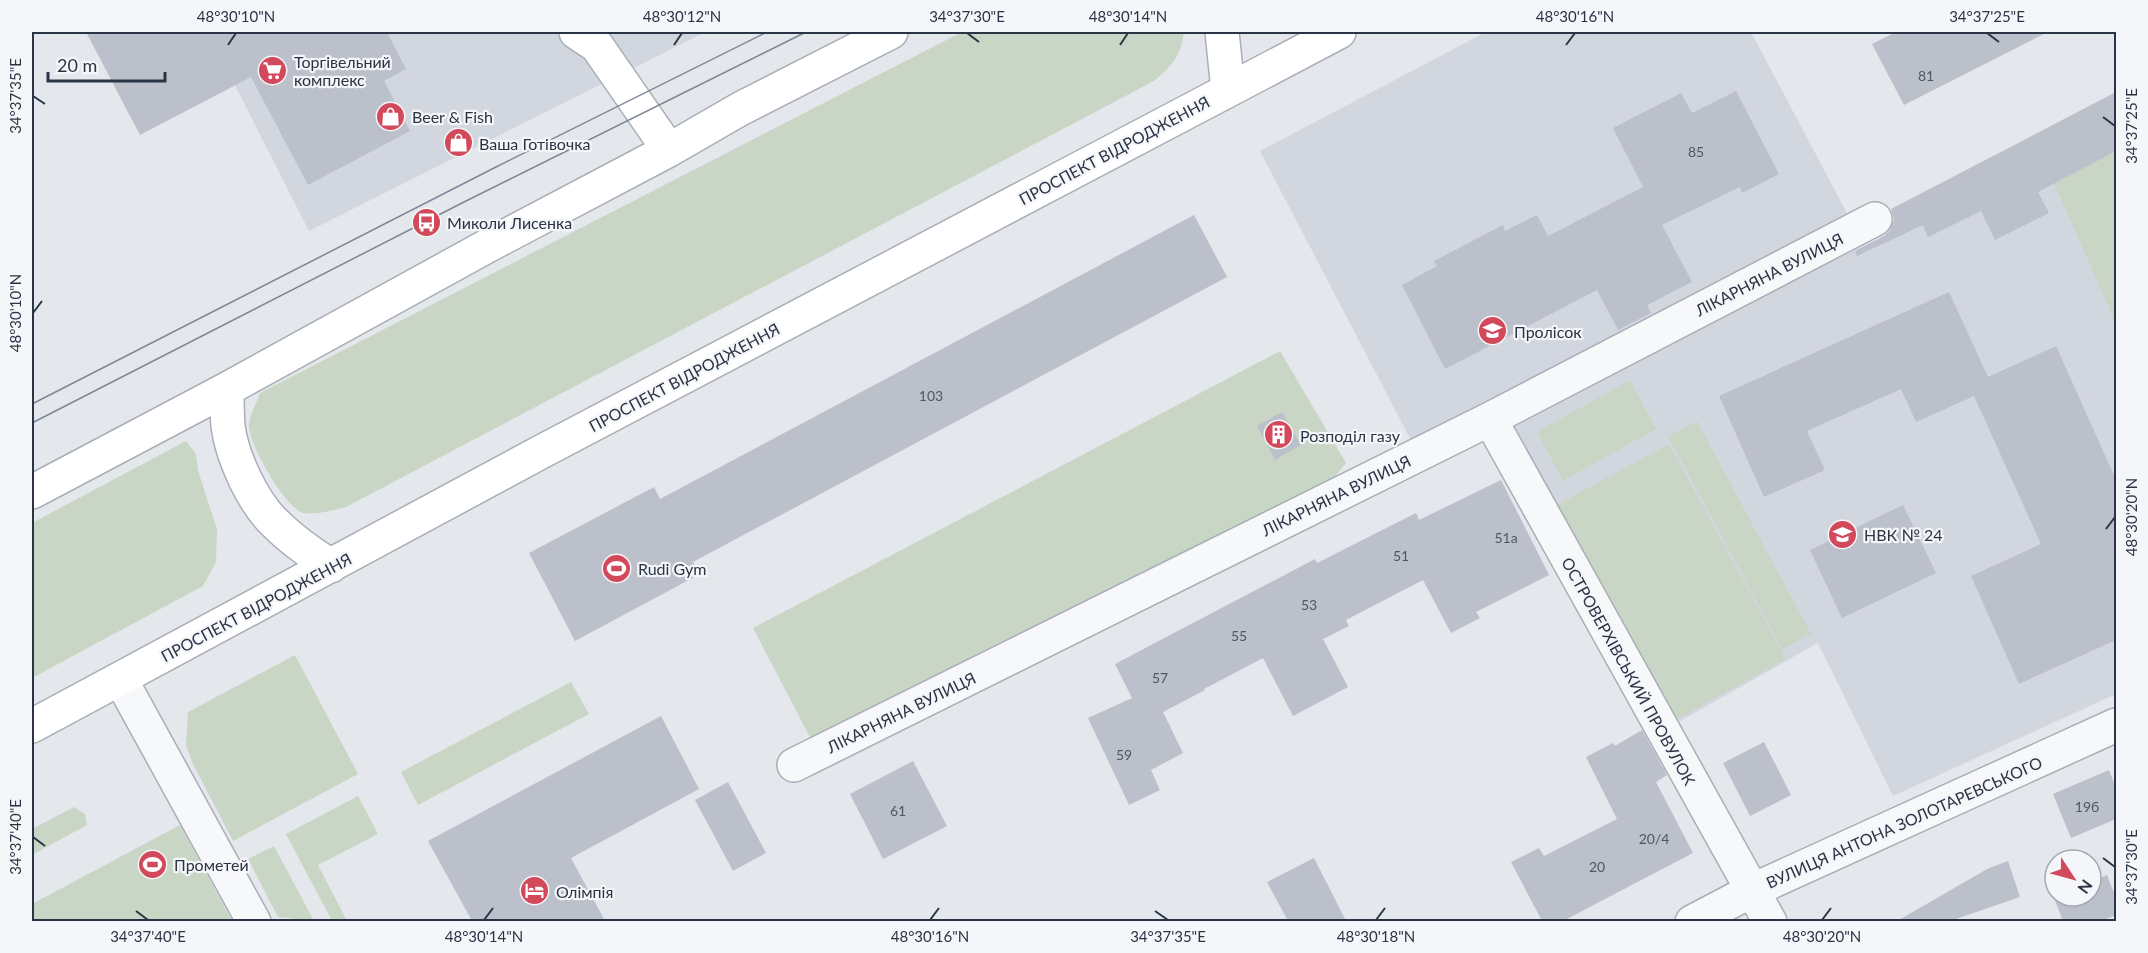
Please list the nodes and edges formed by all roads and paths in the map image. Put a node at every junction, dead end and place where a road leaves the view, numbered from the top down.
1 (576, 32) edge
2 (615, 32) edge
3 (891, 32) edge
4 (1222, 32) edge
5 (1339, 32) edge
6 (1228, 90) junction
7 (669, 150) junction
8 (1875, 219) dead end
9 (227, 389) junction
10 (1490, 419) junction
11 (32, 492) edge
12 (331, 566) junction
13 (121, 680) junction
14 (2116, 725) edge
15 (32, 726) edge
16 (794, 765) dead end
17 (1751, 891) junction
18 (254, 921) edge
19 (1692, 921) edge
20 (1770, 921) edge

1 - 7 main road
2 - 7 main road
3 - 7 main road
4 - 6 main road
5 - 6 main road, ПРОСПЕКТ ВІДРОДЖЕННЯ
6 - 12 main road, ПРОСПЕКТ ВІДРОДЖЕННЯ
7 - 9 main road
8 - 10 street, ЛІКАРНЯНА ВУЛИЦЯ
9 - 11 main road
9 - 12 main road
10 - 16 street, ЛІКАРНЯНА ВУЛИЦЯ
10 - 17 street, ОСТРОВЕРХІВСЬКИЙ ПРОВУЛОК
12 - 13 main road, ПРОСПЕКТ ВІДРОДЖЕННЯ
13 - 15 main road, ПРОСПЕКТ ВІДРОДЖЕННЯ
13 - 18 street
14 - 17 street, ВУЛИЦЯ АНТОНА ЗОЛОТАРЕВСЬКОГО
17 - 19 street, ВУЛИЦЯ АНТОНА ЗОЛОТАРЕВСЬКОГО
17 - 20 street, ОСТРОВЕРХІВСЬКИЙ ПРОВУЛОК

